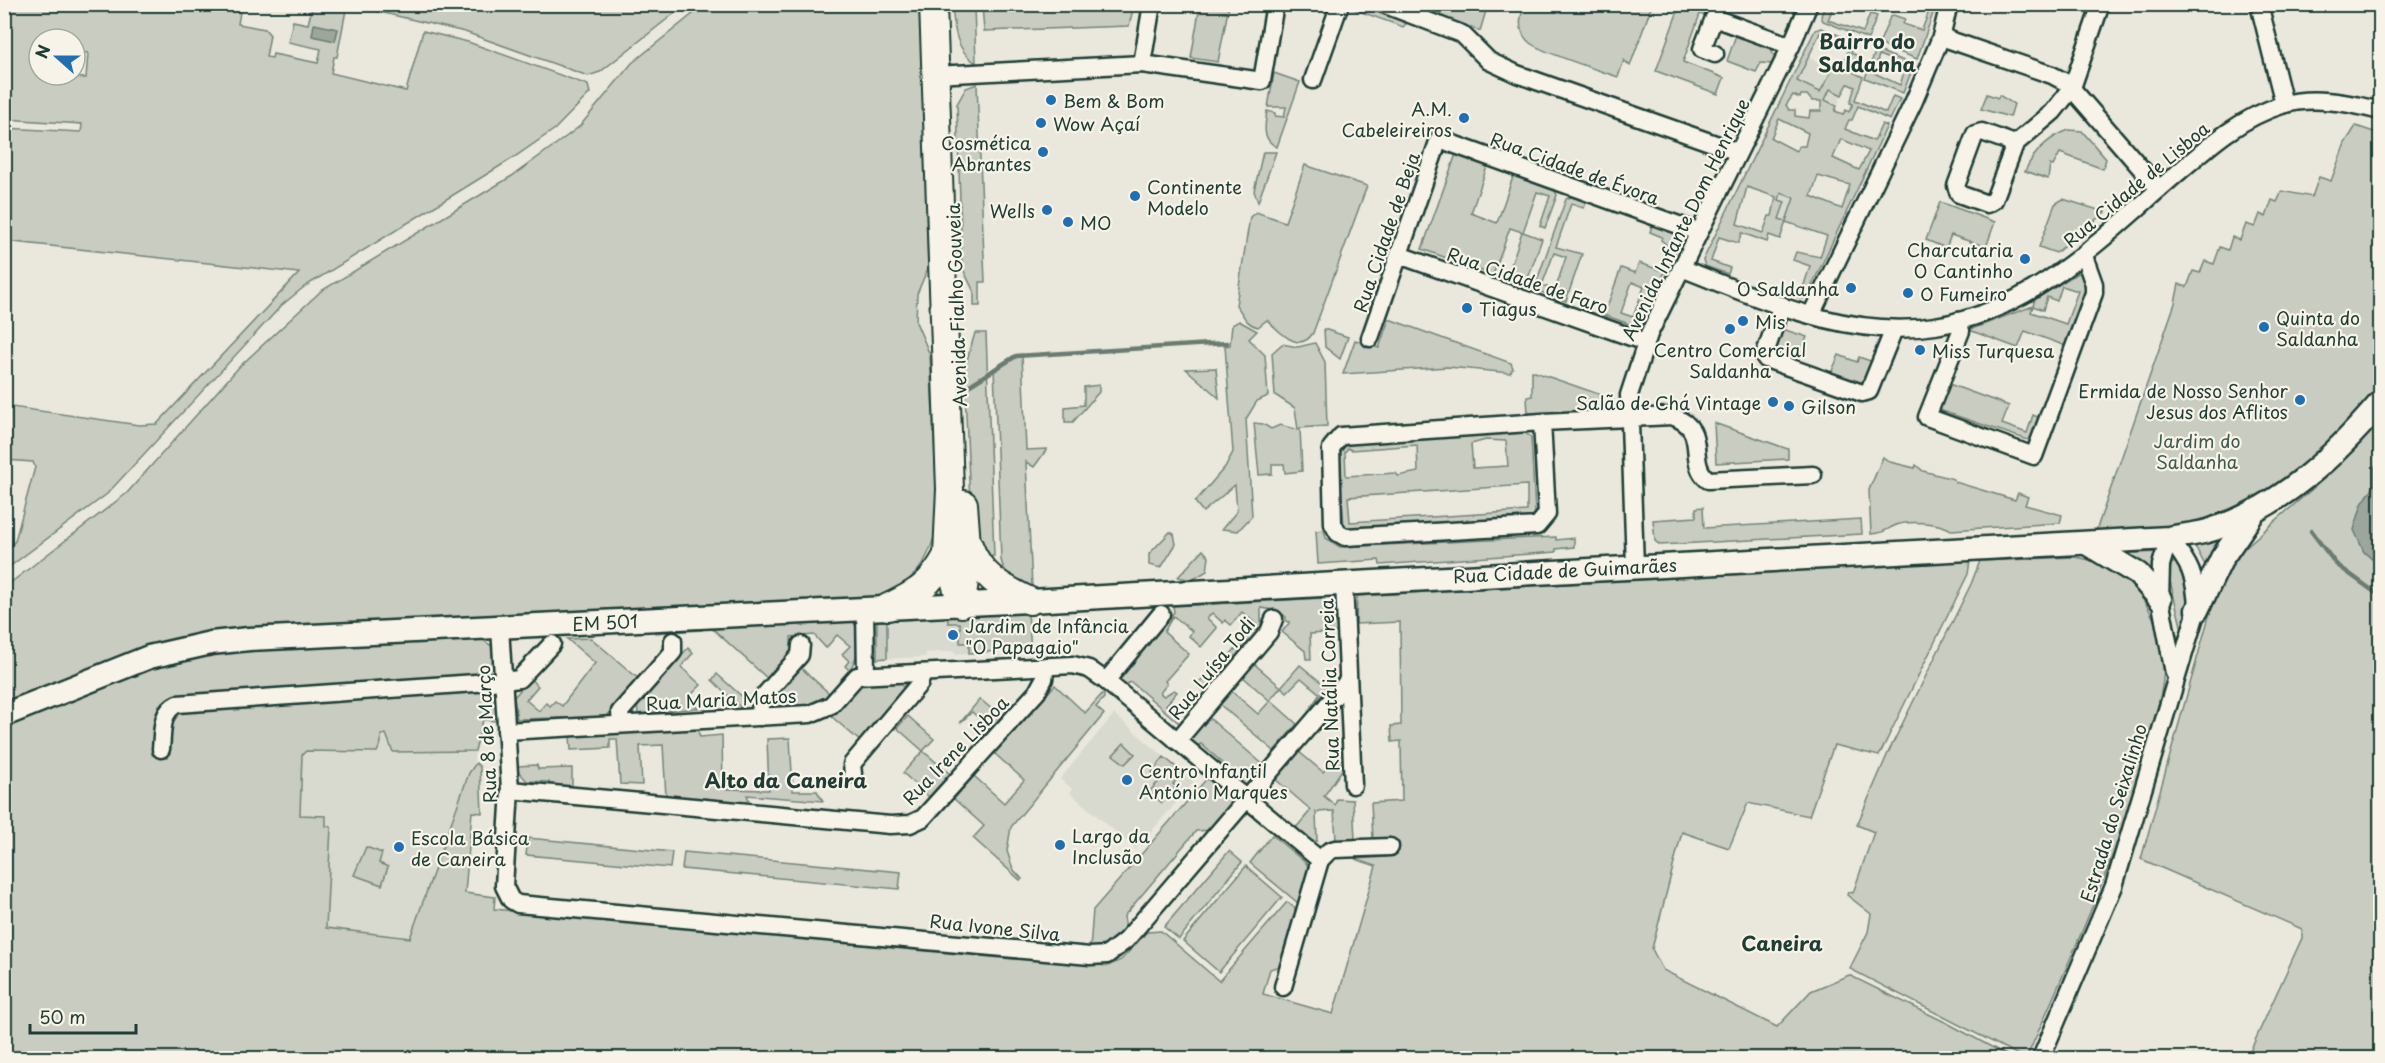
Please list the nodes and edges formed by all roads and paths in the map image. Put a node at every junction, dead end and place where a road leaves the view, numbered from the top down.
1 (933, 4) edge
2 (945, 4) edge
3 (1152, 4) edge
4 (1275, 4) edge
5 (1340, 4) edge
6 (1383, 4) edge
7 (1809, 4) edge
8 (1949, 4) edge
9 (2101, 4) edge
10 (2259, 4) edge
11 (1941, 37) junction
12 (1791, 46) junction
13 (1715, 54) dead end
14 (1142, 64) junction
15 (941, 75) junction
16 (1313, 80) dead end
17 (2072, 88) junction
18 (2284, 104) junction
19 (2380, 111) edge
20 (1438, 139) joint
21 (2015, 144) dead end
22 (1738, 152) junction
23 (2159, 189) junction
24 (1698, 232) junction
25 (1399, 255) junction
26 (2084, 256) junction
27 (1681, 268) junction
28 (1782, 305) junction
29 (1811, 315) junction
30 (1958, 321) junction
31 (1894, 328) junction
32 (1370, 338) dead end
33 (1645, 342) junction
34 (2380, 404) edge
35 (1628, 417) junction
36 (1542, 422) junction
37 (1813, 475) dead end
38 (2253, 513) junction
39 (965, 532) junction
40 (2169, 538) junction
41 (2088, 544) junction
42 (947, 555) junction
43 (1635, 566) junction
44 (1344, 583) junction
45 (2160, 599) junction
46 (1030, 601) junction
47 (961, 604) junction
48 (876, 608) junction
49 (2197, 610) junction
50 (1161, 614) dead end
51 (1274, 619) dead end
52 (500, 627) junction
53 (673, 641) dead end
54 (552, 644) dead end
55 (801, 645) dead end
56 (1046, 666) junction
57 (921, 673) junction
58 (866, 675) junction
59 (2175, 676) junction
60 (504, 681) junction
61 (1106, 681) junction
62 (1346, 683) junction
63 (4, 715) edge
64 (760, 717) junction
65 (621, 724) junction
66 (506, 731) junction
67 (1177, 741) junction
68 (161, 749) dead end
69 (853, 774) dead end
70 (1353, 785) dead end
71 (510, 790) junction
72 (1245, 799) junction
73 (1389, 847) dead end
74 (1320, 860) junction
75 (518, 904) joint
76 (1283, 987) dead end
77 (2041, 1059) edge

1 - 15 main road, Avenida Fialho Gouveia
2 - 15 main road, Avenida Fialho Gouveia
3 - 14 street
4 - 14 street
5 - 16 street
6 - 22 street
7 - 12 street, Avenida Infante Dom Henrique
8 - 11 street
9 - 17 street
10 - 18 street
11 - 17 street
11 - 29 street
12 - 13 street
12 - 22 street, Avenida Infante Dom Henrique
14 - 15 street
15 - 39 main road, Avenida Fialho Gouveia
15 - 42 main road, Avenida Fialho Gouveia
17 - 21 street
17 - 23 street
18 - 19 street, Rua Cidade de Lisboa
18 - 23 street, Rua Cidade de Lisboa
20 - 24 street, Rua Cidade de Évora
20 - 25 street, Rua Cidade de Beja
22 - 24 street, Avenida Infante Dom Henrique
23 - 26 street, Rua Cidade de Lisboa
24 - 27 street, Avenida Infante Dom Henrique
25 - 32 street, Rua Cidade de Beja
25 - 33 street, Rua Cidade de Faro
26 - 30 street, Rua Cidade de Lisboa
26 - 30 street
27 - 28 street, Rua Cidade de Lisboa
27 - 33 street, Avenida Infante Dom Henrique
28 - 29 street, Rua Cidade de Lisboa
28 - 31 street
29 - 31 street, Rua Cidade de Lisboa
30 - 31 street, Rua Cidade de Lisboa
33 - 35 street, Avenida Infante Dom Henrique
34 - 38 main road
35 - 36 street
35 - 37 street
35 - 43 street, Avenida Infante Dom Henrique
36 - 36 street
38 - 40 main road, Rua Cidade de Guimarães
38 - 49 main road
39 - 46 main road
39 - 47 main road, Avenida Fialho Gouveia
40 - 41 main road, Rua Cidade de Guimarães
40 - 45 street
40 - 49 street
41 - 43 main road, Rua Cidade de Guimarães
41 - 45 main road
42 - 47 main road
42 - 48 main road
43 - 44 main road, Rua Cidade de Guimarães
44 - 46 main road, Rua Cidade de Guimarães
44 - 62 street, Rua Natália Correia
45 - 59 street
46 - 47 main road, Rua Cidade de Guimarães
47 - 48 main road, EM 501 / EM 501
48 - 52 main road, EM 501 / EM 501
48 - 58 street
49 - 59 street, Estrada do Seixalinho
50 - 61 street
51 - 67 street, Rua Luísa Todi
52 - 60 street, Rua 8 de Março
52 - 63 main road, EM 501 / EM 501
53 - 65 street
54 - 60 street
55 - 64 street
56 - 57 street
56 - 61 street
56 - 71 street, Rua Irene Lisboa
57 - 58 street
57 - 69 street
58 - 64 street, Rua Maria Matos
59 - 77 street, Estrada do Seixalinho
60 - 66 street, Rua 8 de Março
60 - 68 street
61 - 67 street
62 - 70 street, Rua Natália Correia
62 - 72 street, Rua Ivone Silva
64 - 65 street, Rua Maria Matos
65 - 66 street, Rua Maria Matos
66 - 71 street, Rua 8 de Março
67 - 72 street
71 - 75 street, Rua 8 de Março
72 - 74 street
72 - 75 street, Rua Ivone Silva
73 - 74 street
74 - 76 street

